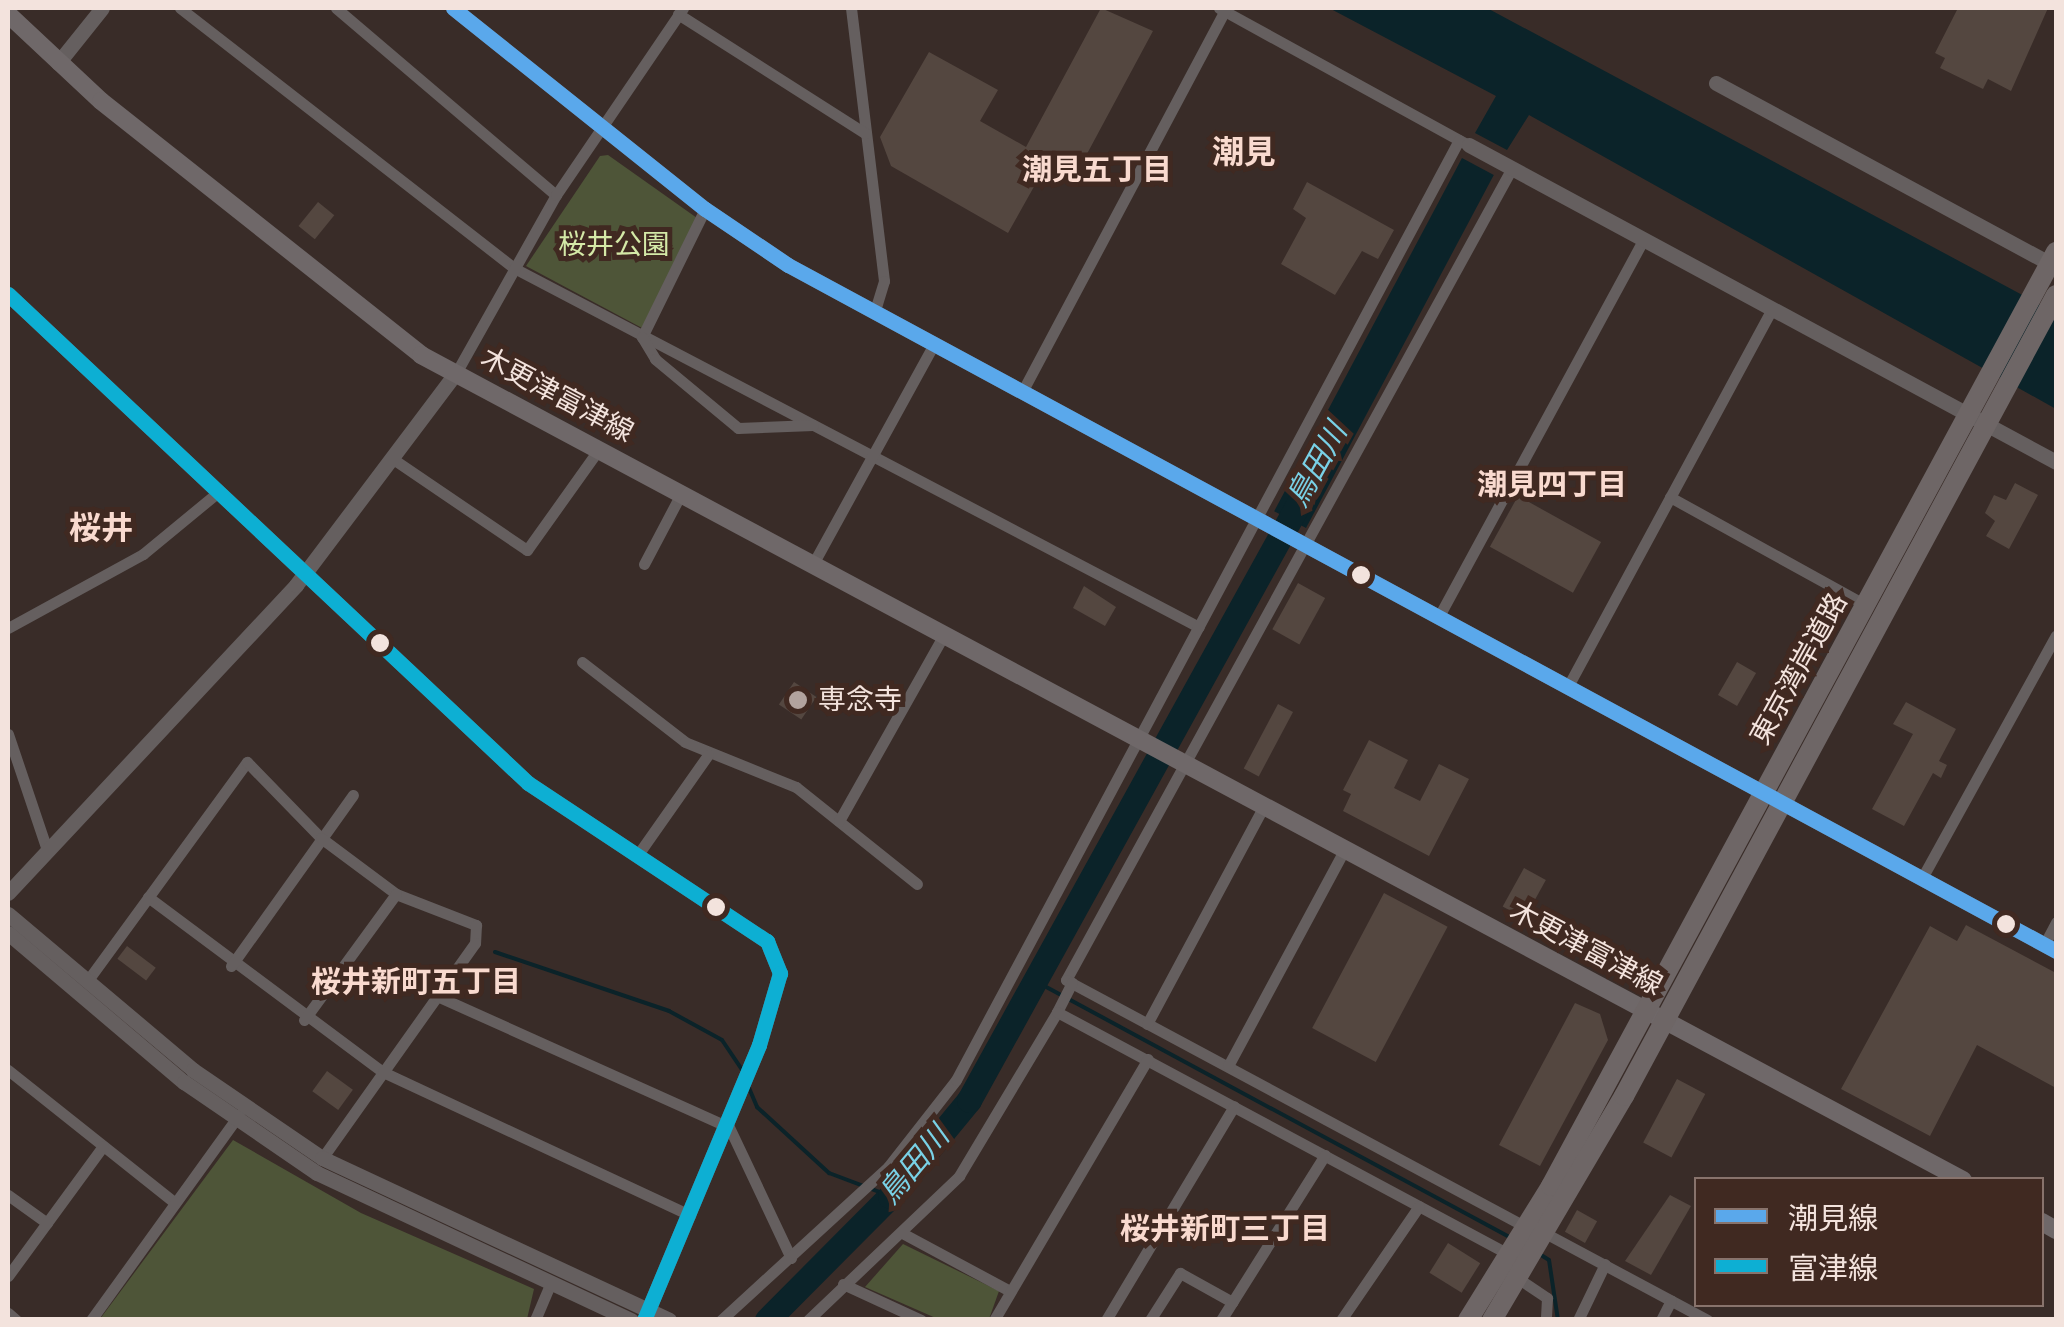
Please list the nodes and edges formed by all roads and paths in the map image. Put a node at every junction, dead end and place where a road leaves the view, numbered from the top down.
1 (102, 8) edge
2 (180, 8) edge
3 (336, 8) edge
4 (453, 8) edge
5 (851, 8) edge
6 (1222, 9) edge
7 (681, 11) edge
8 (8, 14) edge
9 (58, 63) junction
10 (1716, 83) dead end
11 (602, 128) junction
12 (864, 133) junction
13 (1464, 142) junction
14 (1507, 166) junction
15 (556, 195) junction
16 (705, 210) junction
17 (1644, 239) junction
18 (2054, 261) edge
19 (514, 268) junction
20 (8, 294) edge
21 (2056, 295) edge
22 (1772, 309) junction
23 (875, 311) junction
24 (642, 337) junction
25 (934, 344) junction
26 (456, 373) junction
27 (1022, 392) junction
28 (1976, 419) junction
29 (817, 425) junction
30 (599, 448) junction
31 (874, 454) junction
32 (393, 459) junction
33 (2056, 462) edge
34 (217, 492) junction
35 (682, 492) junction
36 (1670, 497) junction
37 (1257, 519) junction
38 (1304, 546) junction
39 (644, 564) dead end
40 (813, 564) junction
41 (303, 573) junction
42 (1866, 604) junction
43 (1438, 618) junction
44 (1199, 627) junction
45 (8, 628) edge
46 (944, 635) junction
47 (2056, 635) edge
48 (582, 662) dead end
49 (1567, 688) junction
50 (8, 734) edge
51 (1138, 741) junction
52 (708, 755) junction
53 (1184, 765) junction
54 (353, 796) dead end
55 (1771, 798) junction
56 (1264, 808) junction
57 (838, 821) junction
58 (321, 838) junction
59 (46, 850) junction
60 (1344, 851) junction
61 (639, 853) junction
62 (1922, 878) junction
63 (916, 884) dead end
64 (8, 893) edge
65 (396, 894) junction
66 (148, 896) junction
67 (8, 914) edge
68 (2056, 922) edge
69 (8, 933) edge
70 (2050, 948) edge
71 (231, 966) junction
72 (88, 980) junction
73 (1072, 983) junction
74 (436, 996) junction
75 (1057, 1012) junction
76 (1655, 1016) junction
77 (304, 1020) junction
78 (1147, 1024) junction
79 (1148, 1059) junction
80 (1228, 1066) junction
81 (8, 1070) edge
82 (383, 1072) junction
83 (1234, 1106) junction
84 (240, 1114) junction
85 (729, 1127) junction
86 (103, 1146) junction
87 (1325, 1155) junction
88 (322, 1158) junction
89 (1957, 1177) edge
90 (8, 1195) edge
91 (175, 1204) junction
92 (1419, 1206) junction
93 (690, 1215) junction
94 (47, 1223) junction
95 (1537, 1230) junction
96 (904, 1234) junction
97 (1512, 1256) junction
98 (790, 1258) junction
99 (1605, 1264) junction
100 (8, 1276) edge
101 (1518, 1279) junction
102 (550, 1284) junction
103 (843, 1284) junction
104 (1010, 1291) junction
105 (1671, 1300) junction
106 (1232, 1302) junction
107 (8, 1313) edge
108 (646, 1315) edge
109 (16, 1320) edge
110 (91, 1320) edge
111 (535, 1320) edge
112 (631, 1320) edge
113 (669, 1320) edge
114 (721, 1320) edge
115 (808, 1320) edge
116 (921, 1320) edge
117 (994, 1320) edge
118 (1106, 1320) edge
119 (1150, 1320) edge
120 (1220, 1320) edge
121 (1341, 1320) edge
122 (1468, 1320) edge
123 (1492, 1320) edge
124 (1546, 1320) edge
125 (1578, 1320) edge
126 (1661, 1320) edge
127 (1706, 1320) edge

1 - 9 street
2 - 19 street
3 - 15 street
4 - 11 street
5 - 12 street
6 - 13 street
6 - 27 street
7 - 11 street
7 - 12 street
8 - 9 main road, 木更津富津線
9 - 26 main road, 木更津富津線
10 - 18 street
11 - 15 street
11 - 16 street
12 - 23 street
13 - 14 street
13 - 37 street
14 - 17 street
14 - 38 street
15 - 19 street
16 - 23 street
16 - 24 street
17 - 22 street
17 - 43 street
18 - 28 highway, 東京湾岸道路
19 - 24 street
19 - 26 street
20 - 34 street
21 - 28 highway, 東京湾岸道路
22 - 28 street
22 - 36 street
23 - 25 street
24 - 29 street
24 - 29 street
25 - 27 street
25 - 31 street
26 - 30 main road, 木更津富津線
26 - 32 street
27 - 37 street
28 - 33 street
28 - 42 highway, 東京湾岸道路
28 - 55 highway, 東京湾岸道路
29 - 31 street
30 - 32 street
30 - 35 main road, 木更津富津線
31 - 40 street
31 - 44 street
32 - 41 street
34 - 41 street
34 - 45 street
35 - 39 street
35 - 40 main road, 木更津富津線
36 - 42 street
36 - 49 street
37 - 38 street
37 - 44 street
38 - 43 street
38 - 53 street
40 - 46 main road, 木更津富津線
41 - 59 street
41 - 61 street
42 - 55 highway, 東京湾岸道路
43 - 49 street
44 - 51 street
46 - 51 main road, 木更津富津線
46 - 57 street
47 - 62 street
48 - 52 street
49 - 55 street
50 - 59 street
51 - 53 main road, 木更津富津線
51 - 98 street
52 - 57 street
52 - 61 street
53 - 56 main road, 木更津富津線
53 - 73 street
54 - 58 street
55 - 62 street
55 - 76 highway, 東京湾岸道路
56 - 60 main road, 木更津富津線
56 - 78 street
57 - 63 street
58 - 65 street
58 - 66 street
58 - 71 street
59 - 64 street
60 - 76 main road, 木更津富津線
60 - 80 street
61 - 85 street
62 - 70 street
65 - 74 street
65 - 77 street
66 - 71 street
66 - 72 street
67 - 72 street
68 - 70 street
69 - 84 street
71 - 77 street
72 - 84 street
73 - 75 street
73 - 78 street
74 - 82 street
74 - 85 street
75 - 79 street
75 - 96 street
76 - 89 main road, 木更津富津線
76 - 95 highway, 東京湾岸道路
77 - 82 street
78 - 80 street
79 - 83 street
79 - 104 street
80 - 95 street
81 - 86 street
82 - 88 street
82 - 93 street
83 - 87 street
83 - 118 street
84 - 88 street
84 - 91 street
84 - 102 street
85 - 93 street
85 - 98 street
86 - 91 street
86 - 94 street
87 - 92 street
87 - 106 street
88 - 108 street
90 - 94 street
91 - 110 street
92 - 97 street
92 - 121 street
93 - 108 street
94 - 100 street
95 - 97 highway, 東京湾岸道路
95 - 99 street
95 - 101 highway, 東京湾岸道路
96 - 103 street
96 - 104 street
97 - 122 highway, 東京湾岸道路
98 - 114 street
99 - 105 street
99 - 125 street
101 - 123 highway, 東京湾岸道路
101 - 124 street
102 - 111 street
102 - 112 street
103 - 115 street
103 - 116 street
104 - 117 street
105 - 126 street
105 - 127 street
106 - 119 street
106 - 120 street
107 - 109 street
108 - 113 street

